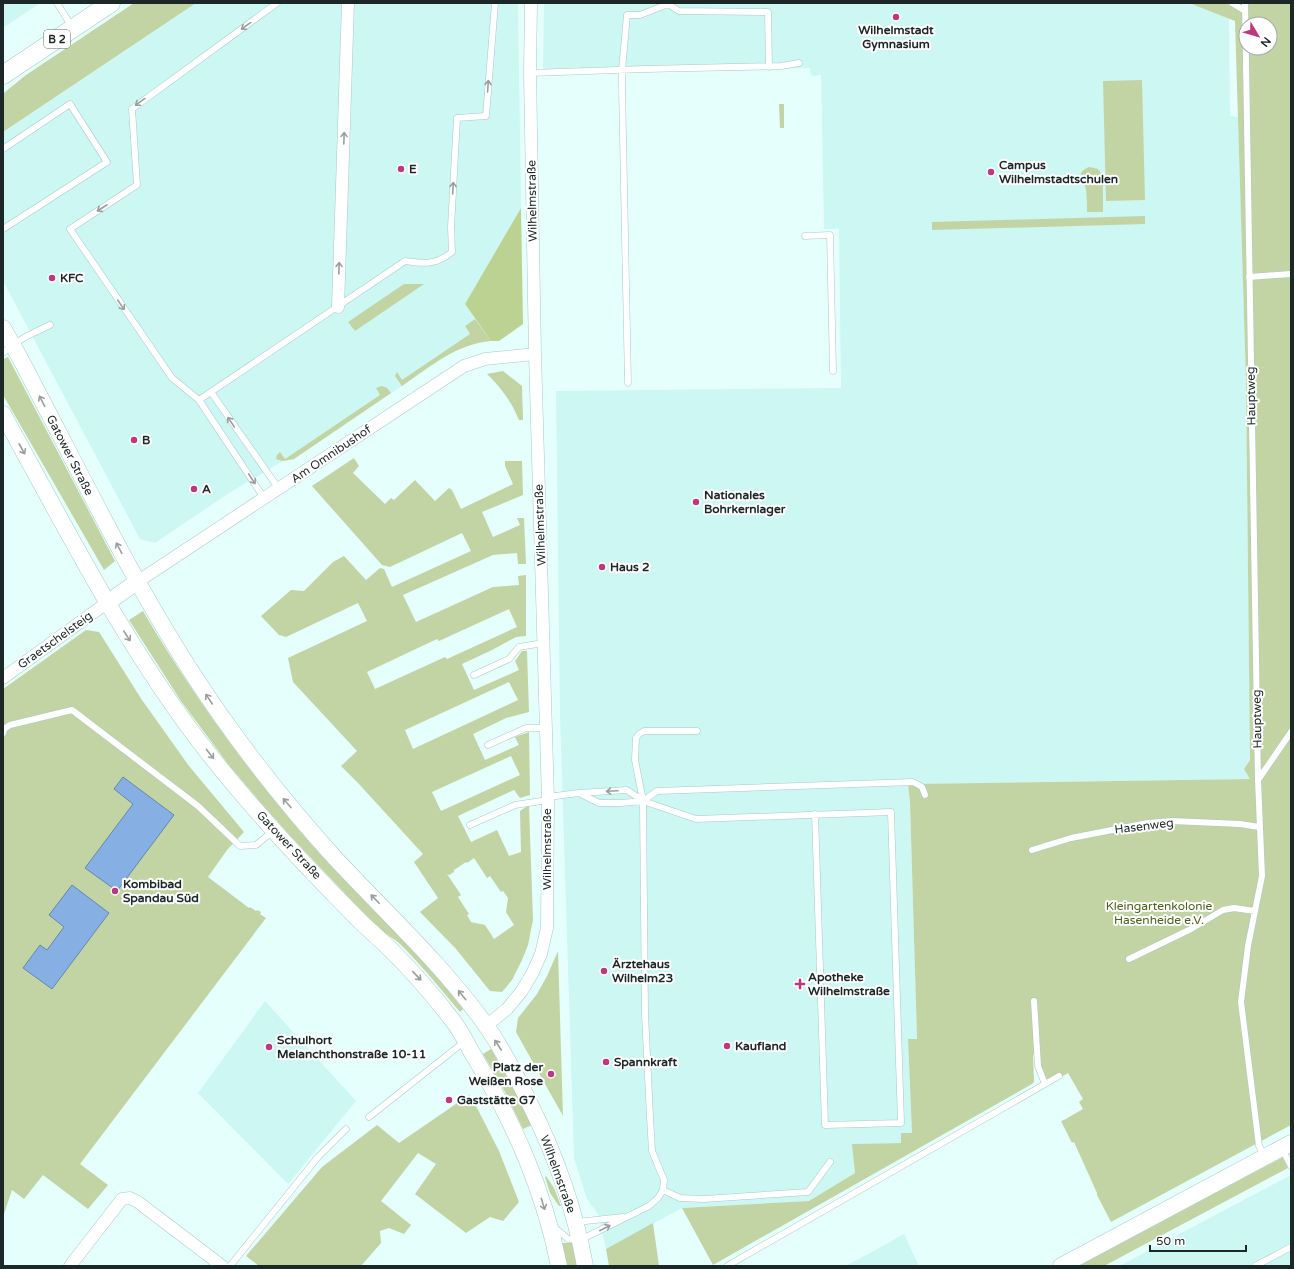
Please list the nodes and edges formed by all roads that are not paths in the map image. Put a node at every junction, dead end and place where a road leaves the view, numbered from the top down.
1 (57, 3) edge
2 (110, 3) edge
3 (277, 3) edge
4 (348, 3) edge
5 (495, 3) edge
6 (531, 3) edge
7 (1232, 3) edge
8 (1245, 3) edge
9 (668, 4) edge
10 (1246, 11) junction
11 (73, 28) junction
12 (799, 63) dead end
13 (769, 67) junction
14 (622, 70) junction
15 (530, 74) junction
16 (3, 75) edge
17 (3, 149) edge
18 (3, 229) edge
19 (805, 236) dead end
20 (1291, 274) edge
21 (1249, 277) junction
22 (338, 307) junction
23 (50, 325) dead end
24 (3, 328) edge
25 (8, 349) edge
26 (535, 354) junction
27 (833, 371) dead end
28 (628, 382) dead end
29 (211, 392) junction
30 (199, 400) junction
31 (3, 414) edge
32 (279, 489) junction
33 (264, 498) junction
34 (137, 582) junction
35 (108, 602) junction
36 (543, 643) junction
37 (474, 675) dead end
38 (3, 678) edge
39 (546, 728) junction
40 (697, 731) dead end
41 (1291, 732) edge
42 (3, 733) edge
43 (488, 745) dead end
44 (1258, 780) junction
45 (579, 793) junction
46 (925, 795) dead end
47 (548, 799) junction
48 (643, 800) junction
49 (815, 814) junction
50 (470, 825) dead end
51 (1259, 826) junction
52 (274, 830) junction
53 (1032, 850) dead end
54 (1255, 911) junction
55 (1129, 959) dead end
56 (1034, 1001) dead end
57 (486, 1026) junction
58 (466, 1041) junction
59 (1059, 1076) dead end
60 (1045, 1084) junction
61 (369, 1118) dead end
62 (346, 1129) dead end
63 (542, 1129) junction
64 (519, 1139) junction
65 (1286, 1145) edge
66 (1265, 1156) junction
67 (830, 1162) dead end
68 (1291, 1166) edge
69 (663, 1190) junction
70 (629, 1216) junction
71 (549, 1222) junction
72 (575, 1222) junction
73 (580, 1240) junction
74 (1291, 1247) edge
75 (70, 1266) edge
76 (222, 1266) edge
77 (230, 1266) edge
78 (559, 1266) edge
79 (585, 1266) edge
80 (727, 1266) edge
81 (1061, 1266) edge
82 (1255, 1266) edge

1 - 11 lane
2 - 11 main road, B 2
3 -> 30 lane
22 -> 4 street
22 -> 5 lane
6 - 15 street, Wilhelmstraße
7 - 10 lane
8 - 10 lane, Hauptweg
9 - 13 lane
9 - 14 lane
10 - 21 lane, Hauptweg
11 - 16 main road, B 2
12 - 13 lane
13 - 14 lane
14 - 15 lane
14 - 28 lane
15 - 26 street, Wilhelmstraße
17 - 18 lane
19 - 27 lane
20 - 21 lane
21 - 44 lane, Hauptweg
22 - 29 lane
23 - 25 lane
24 - 25 main road, Gatower Straße
34 -> 25 main road, Gatower Straße
26 - 32 street, Am Omnibushof
26 - 36 street, Wilhelmstraße
29 - 30 lane
32 -> 29 lane
30 -> 33 lane
31 -> 35 main road, Gatower Straße
32 - 33 street, Am Omnibushof
33 - 34 street, Am Omnibushof
34 - 35 main road
57 -> 34 main road, Gatower Straße
35 - 38 street, Graetschelsteig
35 -> 52 main road, Gatower Straße
36 - 37 lane
36 - 39 street, Wilhelmstraße
39 - 43 lane
39 - 47 street, Wilhelmstraße
40 - 48 lane
41 - 44 lane
42 - 52 lane
44 - 51 lane, Hauptweg
45 - 47 lane
45 - 48 lane
48 -> 45 lane
46 - 48 lane
47 - 50 lane
47 - 57 street, Wilhelmstraße
48 - 49 lane
48 - 69 lane
49 - 49 lane
51 - 53 lane, Hasenweg
51 - 54 lane, Hauptweg
52 -> 58 main road, Gatower Straße
54 - 55 lane
54 - 66 lane, Hauptweg
56 - 60 lane
57 - 58 main road, Wilhelmstraße
63 -> 57 main road, Wilhelmstraße
58 - 61 lane
58 - 64 main road, Wilhelmstraße
59 - 60 lane
60 - 80 lane
62 - 77 lane
63 - 64 main road
63 - 72 main road, Wilhelmstraße
64 -> 71 main road, Wilhelmstraße
65 - 66 main road
65 - 68 lane
66 - 81 main road
67 - 69 lane
69 - 70 lane
70 - 72 lane
73 -> 70 lane
71 - 73 lane, Wilhelmstraße
71 - 78 main road, Wilhelmstraße
72 - 73 main road, Wilhelmstraße
73 - 79 main road, Wilhelmstraße
74 - 82 lane
75 - 76 street

